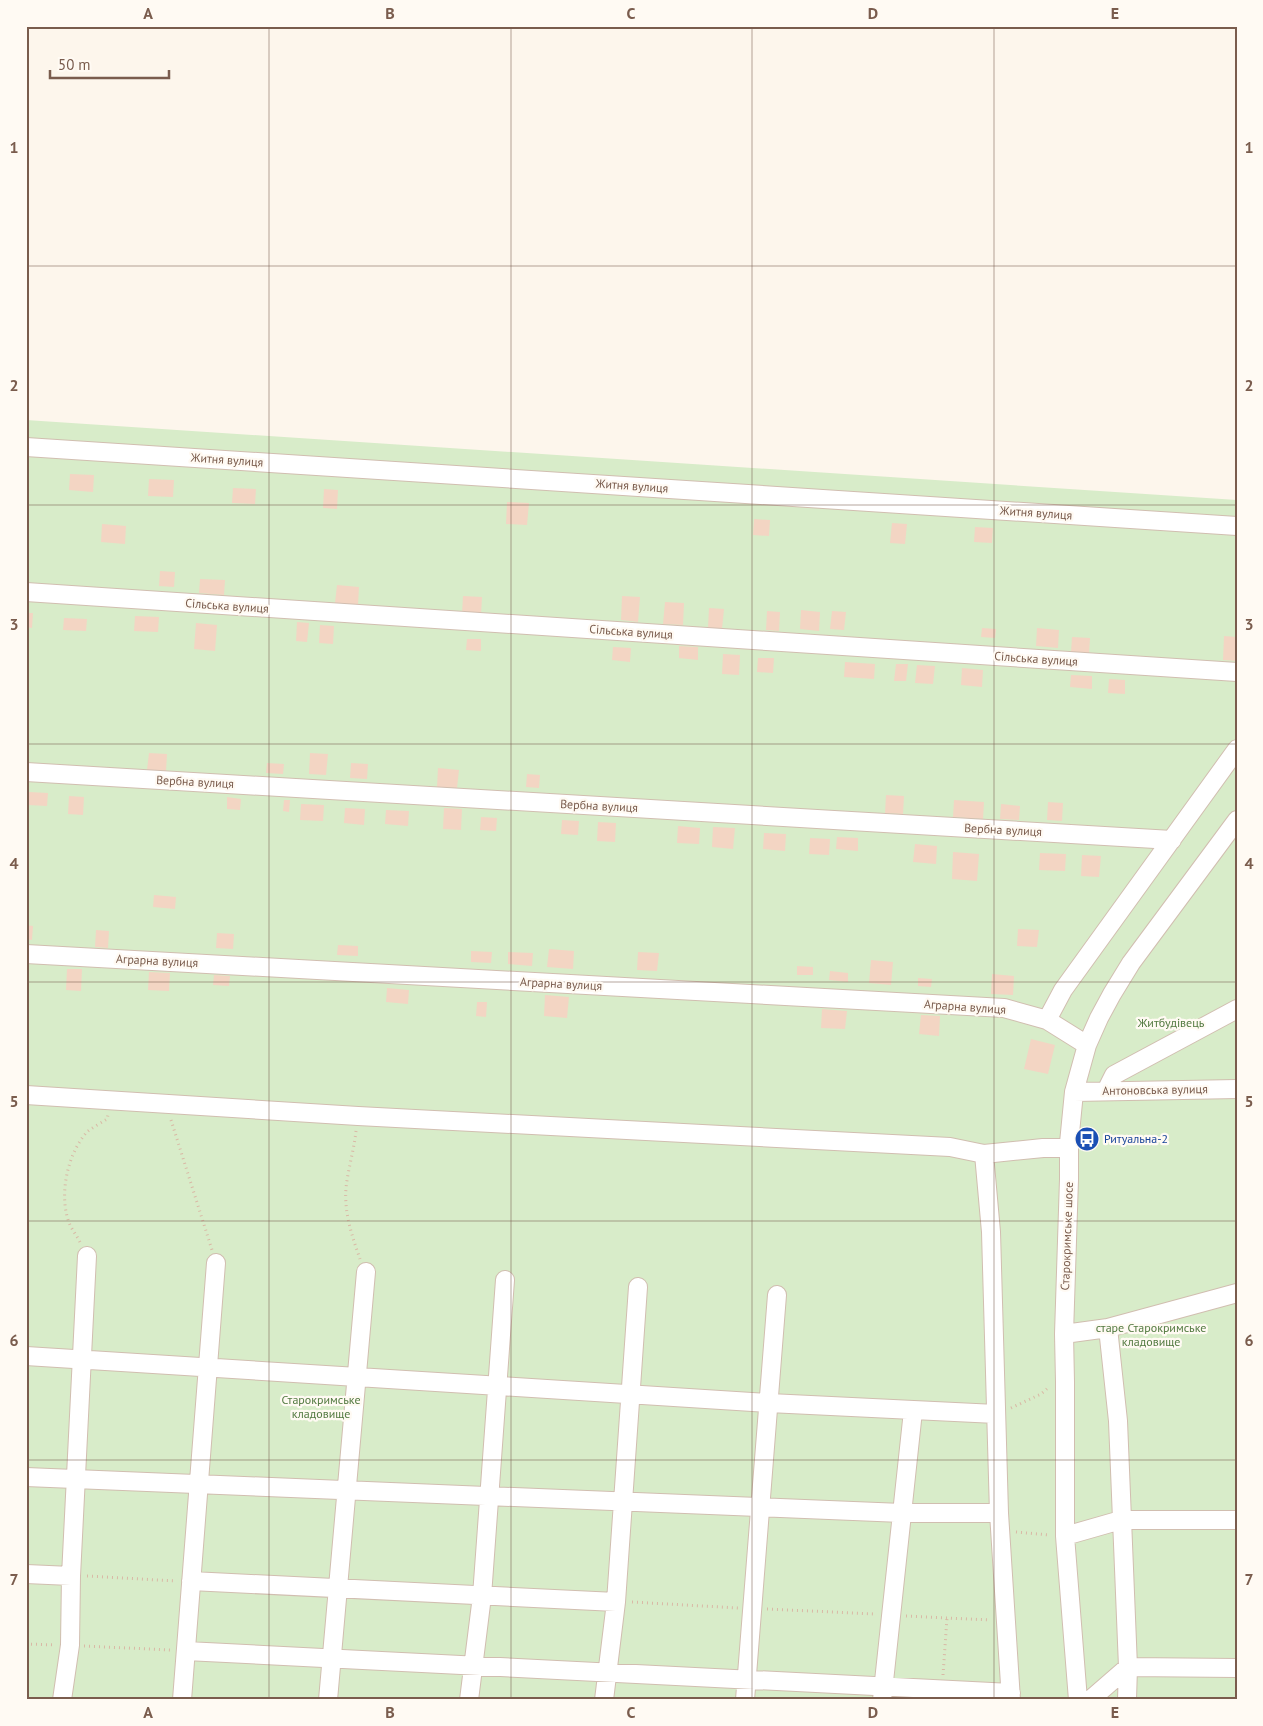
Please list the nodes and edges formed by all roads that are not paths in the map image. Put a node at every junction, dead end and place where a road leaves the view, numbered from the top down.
1 (26, 447) edge
2 (1237, 526) edge
3 (26, 592) edge
4 (1237, 672) edge
5 (1237, 750) edge
6 (26, 772) edge
7 (1237, 820) edge
8 (1172, 840) junction
9 (26, 954) edge
10 (1237, 1009) edge
11 (1048, 1020) junction
12 (1087, 1045) junction
13 (1237, 1088) edge
14 (1106, 1091) junction
15 (1074, 1092) junction
16 (26, 1095) edge
17 (1069, 1148) junction
18 (984, 1154) junction
19 (87, 1256) road end
20 (216, 1264) road end
21 (366, 1272) road end
22 (505, 1280) dead end
23 (638, 1287) dead end
24 (1237, 1293) edge
25 (777, 1295) dead end
26 (1108, 1328) junction
27 (1064, 1334) junction
28 (26, 1356) edge
29 (82, 1359) junction
30 (207, 1367) junction
31 (356, 1376) junction
32 (497, 1386) junction
33 (631, 1394) junction
34 (769, 1403) junction
35 (913, 1411) junction
36 (996, 1414) junction
37 (26, 1476) edge
38 (76, 1478) junction
39 (199, 1484) junction
40 (347, 1490) junction
41 (489, 1496) junction
42 (623, 1501) junction
43 (761, 1507) junction
44 (902, 1512) junction
45 (1121, 1520) junction
46 (1237, 1520) edge
47 (999, 1522) junction
48 (1065, 1536) junction
49 (26, 1574) edge
50 (71, 1576) junction
51 (191, 1582) junction
52 (338, 1589) junction
53 (482, 1596) junction
54 (616, 1602) junction
55 (186, 1651) junction
56 (332, 1658) junction
57 (474, 1666) junction
58 (1128, 1667) junction
59 (1237, 1668) edge
60 (608, 1672) junction
61 (746, 1680) junction
62 (882, 1693) edge
63 (1011, 1696) edge
64 (62, 1700) edge
65 (182, 1700) edge
66 (328, 1700) edge
67 (469, 1700) edge
68 (604, 1700) edge
69 (745, 1700) edge
70 (1078, 1700) edge
71 (1090, 1700) edge
72 (1127, 1700) edge

1 - 2 street, Житня вулиця
3 - 4 street, Сільська вулиця
5 - 8 street
6 - 8 street, Вербна вулиця
7 - 12 street, Старокримське шосе
8 - 11 street
9 - 11 street, Аграрна вулиця
10 - 14 street
11 - 12 street, Аграрна вулиця
12 - 15 street, Старокримське шосе
13 - 14 street, Антоновська вулиця
14 - 15 street, Антоновська вулиця
15 - 17 street, Старокримське шосе
16 - 18 street
17 - 18 street
17 - 27 street, Старокримське шосе
18 - 36 street
19 - 29 street
20 - 30 street
21 - 31 street
22 - 32 street
23 - 33 street
24 - 26 street
25 - 34 street
26 - 27 street
26 - 45 street
27 - 48 street, Старокримське шосе
28 - 29 street
29 - 30 street
29 - 38 street
30 - 31 street
30 - 39 street
31 - 32 street
31 - 40 street
32 - 33 street
32 - 41 street
33 - 34 street
33 - 42 street
34 - 35 street
34 - 43 street
35 - 36 street
35 - 44 street
36 - 47 street
37 - 38 street
38 - 39 street
38 - 50 street
39 - 40 street
39 - 51 street
40 - 41 street
40 - 52 street
41 - 42 street
41 - 53 street
42 - 43 street
42 - 54 street
43 - 44 street
43 - 61 street
44 - 47 street
44 - 62 street
45 - 46 street
45 - 48 street
45 - 58 street
47 - 63 street
48 - 70 street, Старокримське шосе
49 - 50 street
50 - 64 street
51 - 52 street
51 - 55 street
52 - 53 street
52 - 56 street
53 - 54 street
53 - 57 street
54 - 60 street
55 - 56 street
55 - 65 street
56 - 57 street
56 - 66 street
57 - 60 street
57 - 67 street
58 - 59 street
58 - 71 street
58 - 72 street
60 - 61 street
60 - 68 street
61 - 62 street
61 - 69 street
62 - 63 street

